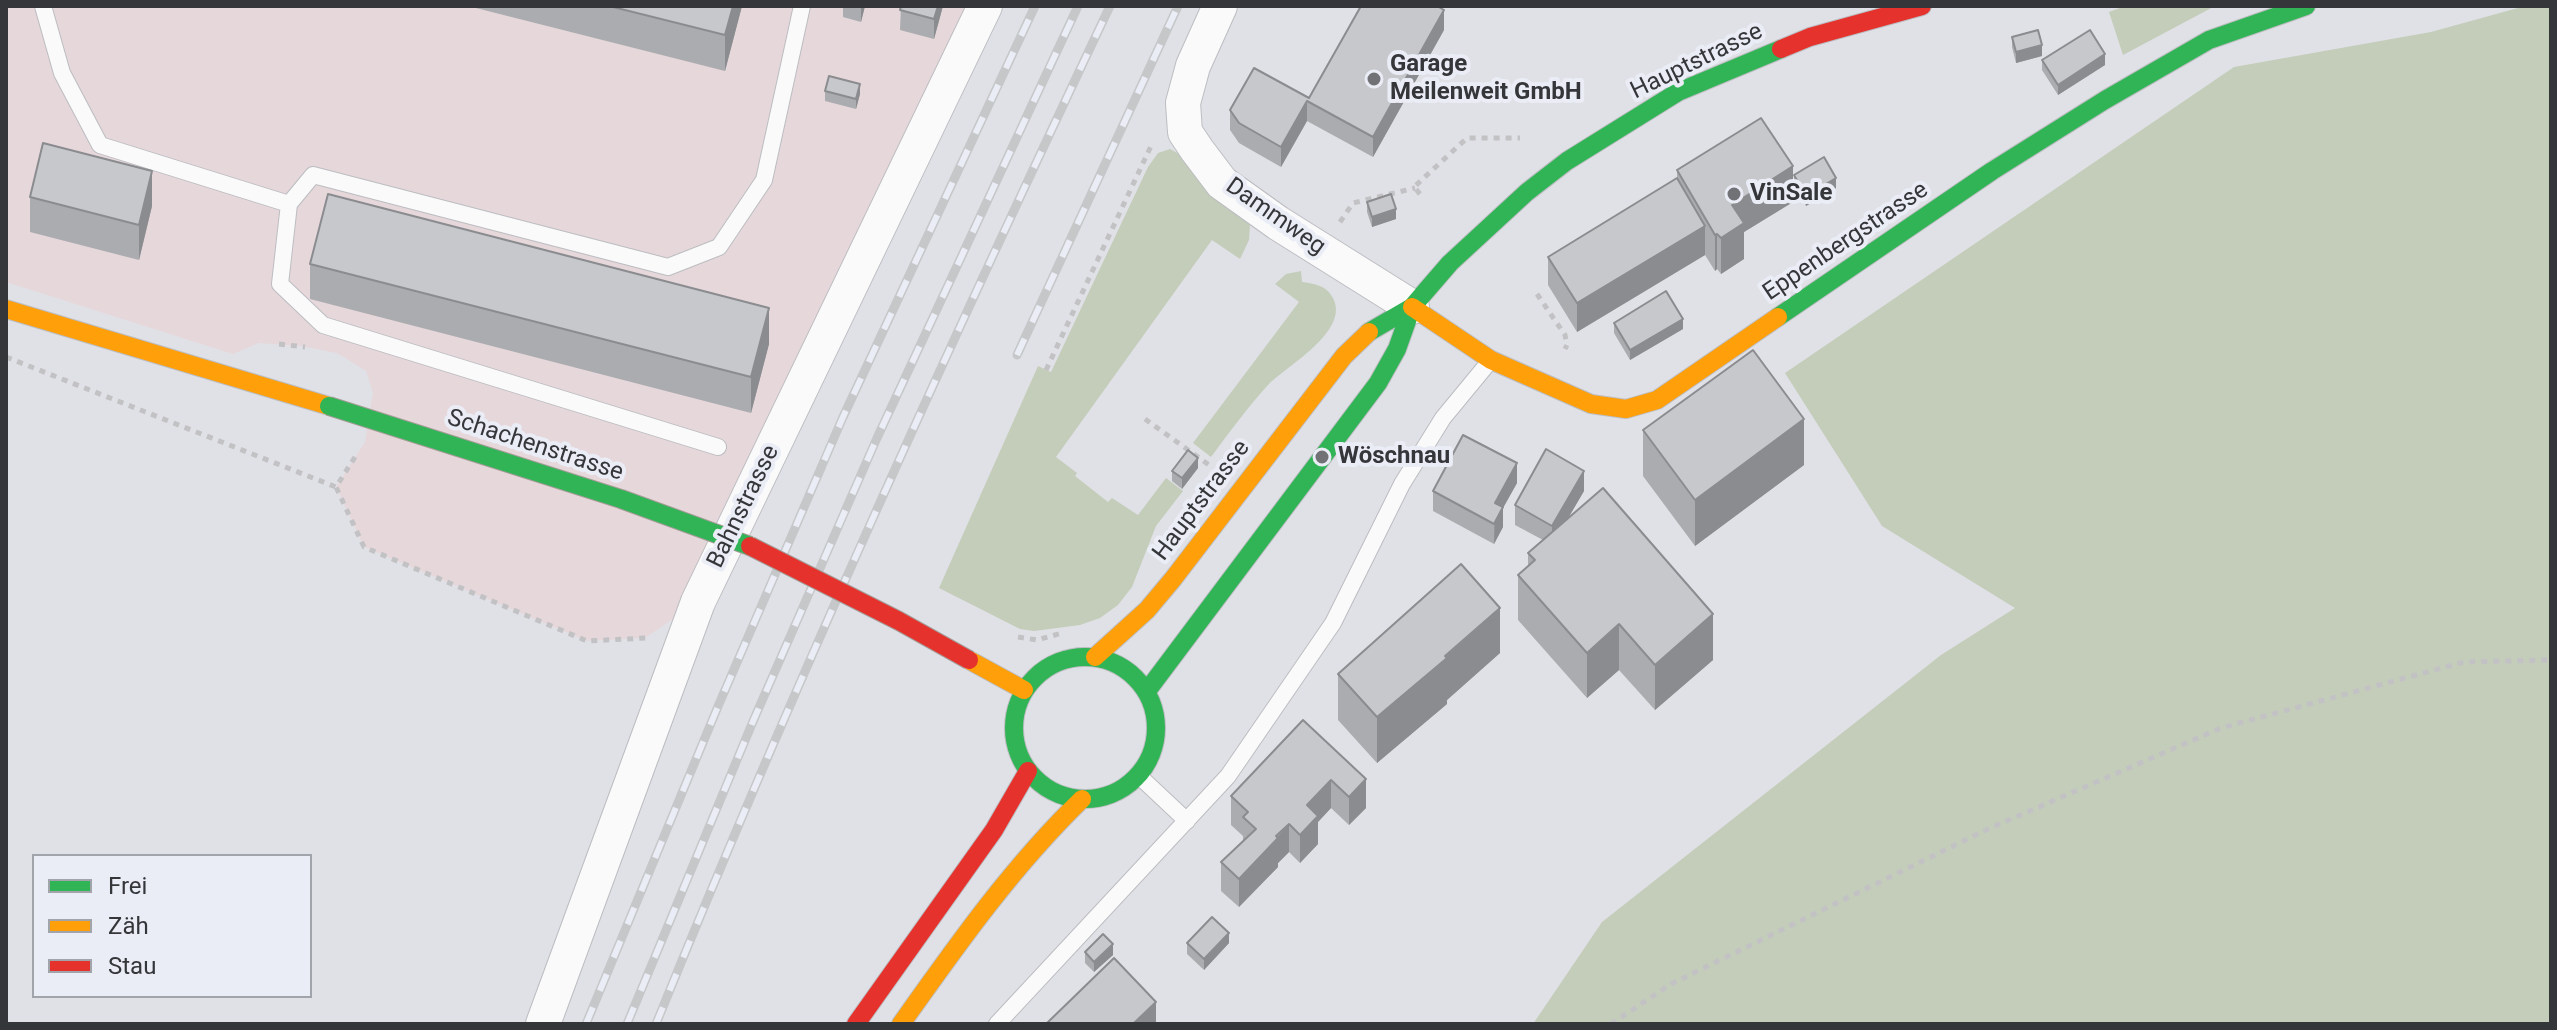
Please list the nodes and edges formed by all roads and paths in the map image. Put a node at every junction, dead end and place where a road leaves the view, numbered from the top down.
1 (43, 6) edge
2 (802, 6) edge
3 (985, 6) edge
4 (1220, 6) edge
5 (1922, 6) edge
6 (2306, 6) edge
7 (1185, 132) junction
8 (1520, 138) dead end
9 (1415, 188) junction
10 (1420, 194) dead end
11 (289, 204) junction
12 (1335, 258) junction
13 (1537, 294) dead end
14 (1412, 307) junction
15 (6, 309) edge
16 (1565, 335) dead end
17 (273, 344) dead end
18 (313, 348) dead end
19 (6, 357) edge
20 (1491, 360) junction
21 (1046, 370) dead end
22 (1145, 419) dead end
23 (718, 447) dead end
24 (358, 453) dead end
25 (1210, 466) dead end
26 (336, 487) junction
27 (698, 602) junction
28 (1095, 657) junction
29 (2551, 660) edge
30 (1024, 690) junction
31 (1147, 691) junction
32 (1028, 771) junction
33 (1138, 775) junction
34 (1082, 799) junction
35 (1187, 821) junction
36 (543, 1024) edge
37 (856, 1024) edge
38 (901, 1024) edge
39 (997, 1024) edge
40 (1611, 1024) edge

1 - 11 lane
2 - 11 lane
3 - 27 street, Bahnstrasse
4 - 7 street
5 - 14 main road, Hauptstrasse
6 - 20 main road, Eppenbergstrasse
7 - 12 street, Dammweg
7 - 21 path
8 - 9 path
9 - 10 path
9 - 12 path
11 - 23 lane
12 - 14 street, Dammweg
13 - 16 path
14 - 20 main road, Eppenbergstrasse
14 - 28 main road, Hauptstrasse
14 - 31 main road, Hauptstrasse
15 - 30 main road, Schachenstrasse, bridge
17 - 18 path
19 - 26 path
20 - 35 lane
22 - 25 path
24 - 26 path
26 - 27 path
27 - 36 street, Bahnstrasse
28 - 30 main road
28 - 31 main road
29 - 40 path
30 - 32 main road
31 - 33 main road
32 - 34 main road
32 - 37 main road
33 - 34 main road
33 - 35 lane
34 - 38 main road
35 - 39 lane

